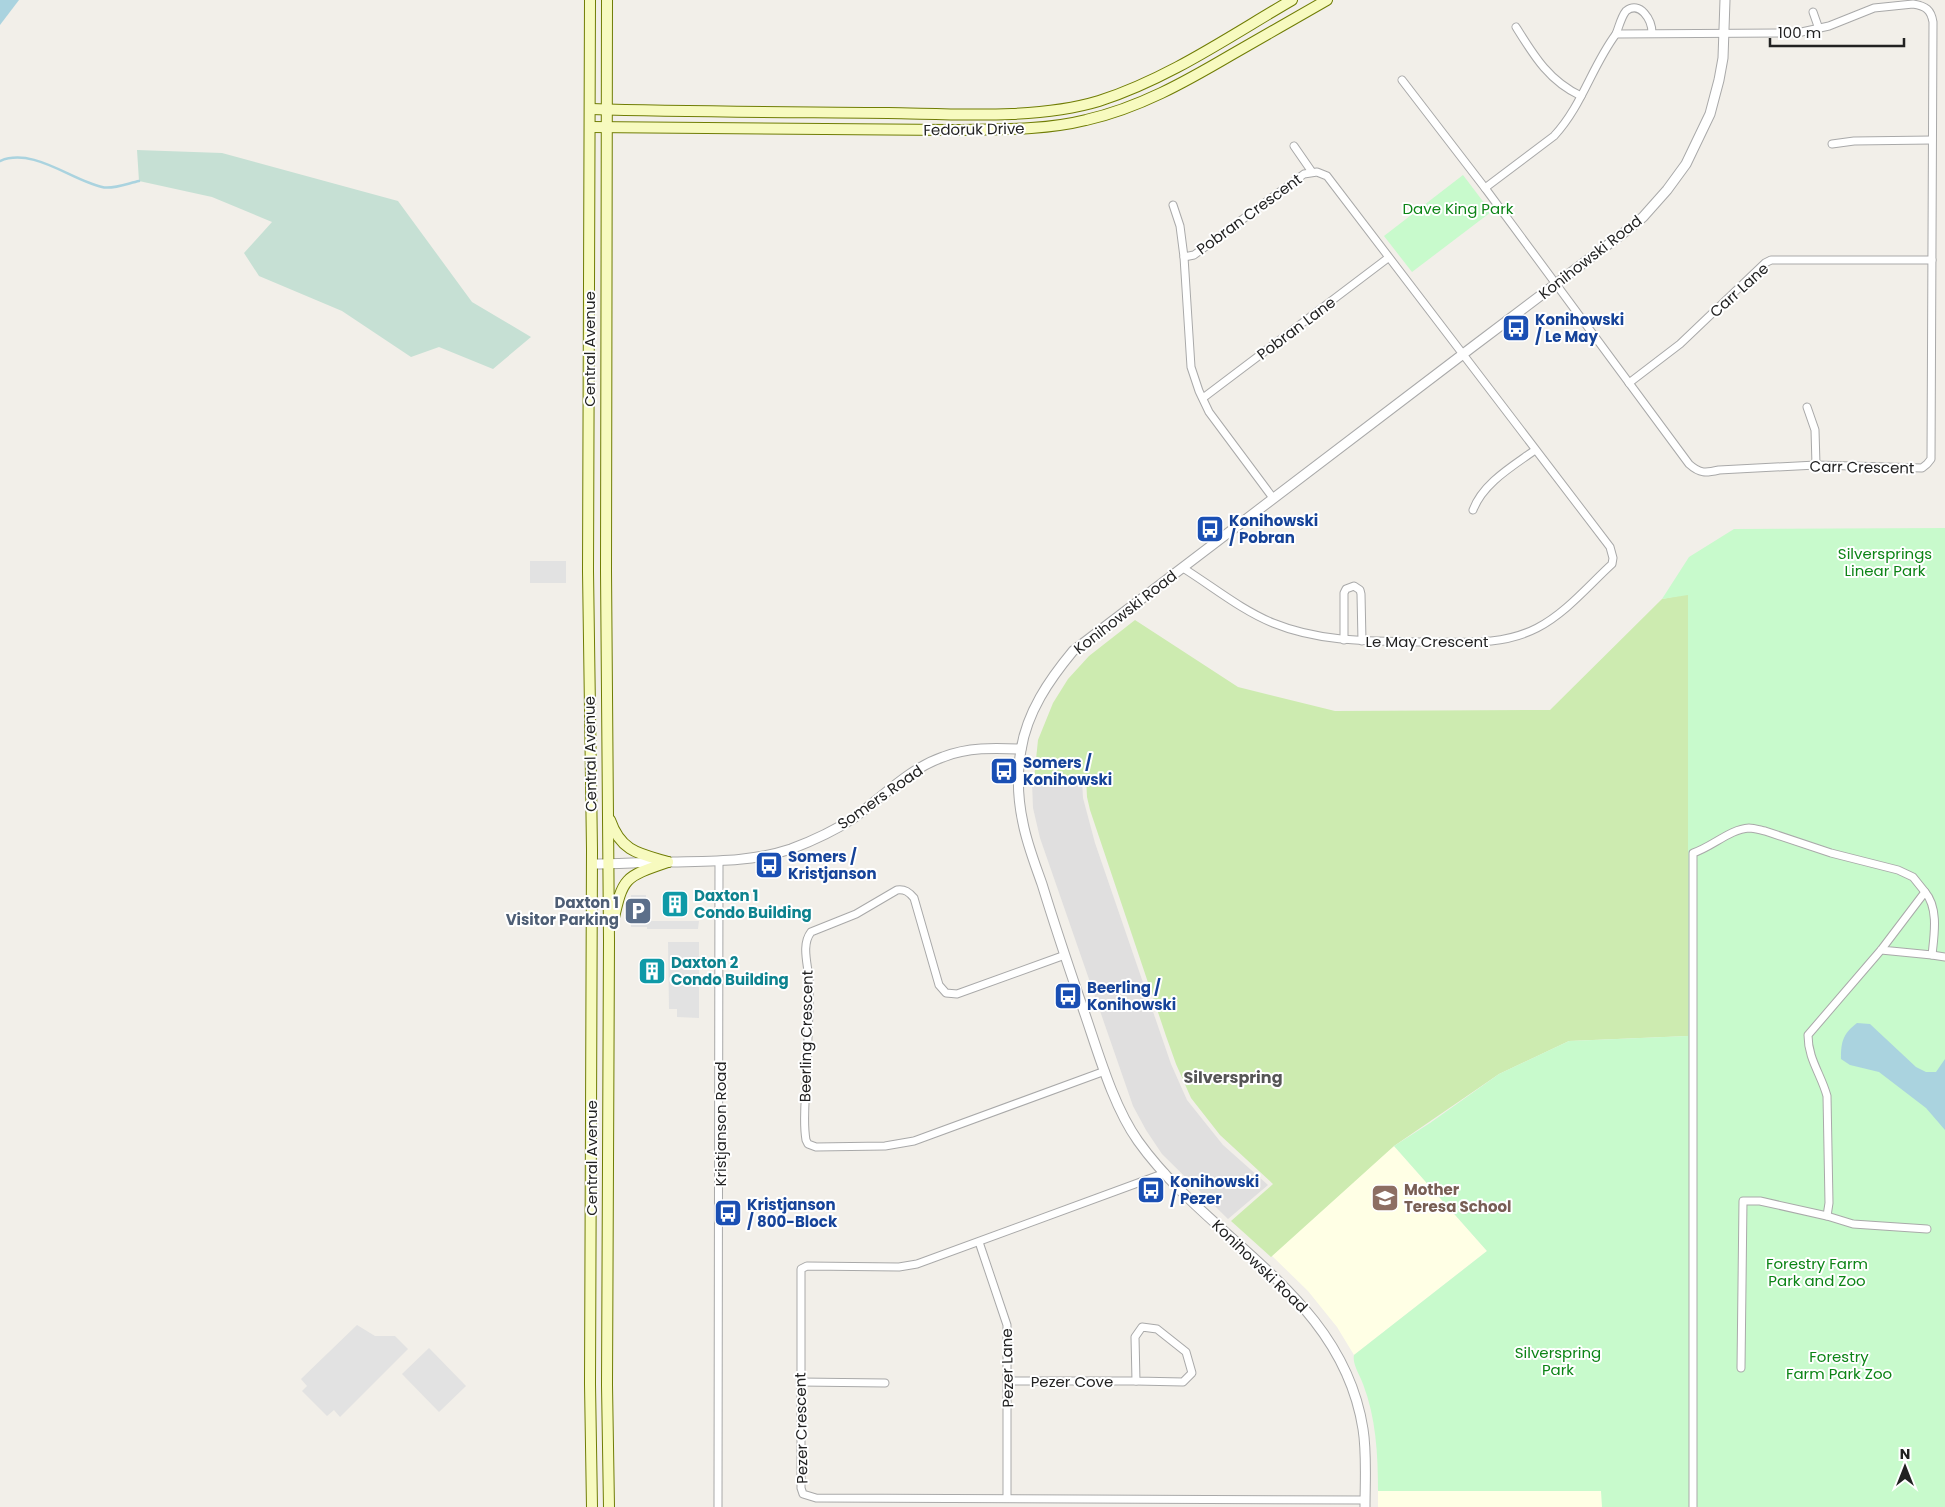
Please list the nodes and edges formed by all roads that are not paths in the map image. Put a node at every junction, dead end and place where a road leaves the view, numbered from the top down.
1 (590, 0) edge
2 (607, 0) edge
3 (1292, 0) edge
4 (1327, 0) edge
5 (1725, 0) edge
6 (1813, 12) dead end
7 (1516, 27) dead end
8 (1819, 30) junction
9 (1652, 33) junction
10 (1724, 33) junction
11 (1616, 34) junction
12 (1402, 80) dead end
13 (1582, 96) junction
14 (590, 109) junction
15 (608, 110) junction
16 (590, 127) junction
17 (608, 127) junction
18 (1932, 140) junction
19 (1832, 144) dead end
20 (1294, 146) dead end
21 (1312, 172) junction
22 (1485, 188) junction
23 (1174, 205) dead end
24 (1184, 256) junction
25 (1388, 258) junction
26 (1932, 260) junction
27 (1556, 284) junction
28 (1462, 354) junction
29 (1629, 383) junction
30 (1202, 398) junction
31 (1807, 407) dead end
32 (1535, 450) junction
33 (1816, 465) junction
34 (1273, 498) junction
35 (1473, 510) dead end
36 (1183, 568) junction
37 (1344, 640) junction
38 (1362, 641) junction
39 (1021, 749) junction
40 (608, 815) junction
41 (668, 862) junction
42 (719, 862) junction
43 (592, 864) junction
44 (608, 864) junction
45 (1925, 892) junction
46 (609, 940) junction
47 (1881, 950) junction
48 (1065, 955) junction
49 (1932, 955) junction
50 (1945, 957) edge
51 (1105, 1070) junction
52 (1164, 1173) junction
53 (1827, 1216) junction
54 (1927, 1229) dead end
55 (979, 1242) junction
56 (1741, 1368) dead end
57 (1008, 1381) junction
58 (1136, 1381) junction
59 (800, 1382) junction
60 (885, 1383) dead end
61 (1007, 1498) junction
62 (1365, 1503) edge
63 (592, 1507) edge
64 (609, 1507) edge
65 (718, 1507) edge
66 (1693, 1507) edge

1 - 14 main road, Central Avenue
2 - 15 main road, Central Avenue
3 - 15 main road, Fedoruk Drive
4 - 17 main road, Fedoruk Drive
5 - 10 street, Konihowski Road
6 - 8 street
7 - 13 street
8 - 10 street, Carr Crescent
8 - 18 street, Carr Crescent
9 - 10 street, Carr Crescent
9 - 11 street, Carr Crescent
9 - 11 street
10 - 27 street, Konihowski Road
11 - 13 street
12 - 22 street, Carr Crescent
13 - 22 street
14 - 15 main road, Fedoruk Drive
14 - 16 main road, Central Avenue
15 - 17 main road, Central Avenue
16 - 17 main road, Fedoruk Drive
16 - 43 main road, Central Avenue
17 - 40 main road, Central Avenue
18 - 19 street
18 - 26 street, Carr Crescent
20 - 21 street
21 - 24 street, Pobran Crescent
21 - 25 street, Pobran Crescent
22 - 27 street, Carr Crescent
23 - 24 street
24 - 30 street, Pobran Crescent
25 - 28 street, Pobran Crescent
25 - 30 street, Pobran Lane
26 - 29 street, Carr Lane
26 - 33 street, Carr Crescent
27 - 28 street, Konihowski Road
27 - 29 street, Carr Crescent
28 - 32 street, Le May Crescent
28 - 34 street, Konihowski Road
29 - 33 street, Carr Crescent
30 - 34 street, Pobran Crescent
31 - 33 street
32 - 35 street
32 - 38 street, Le May Crescent
34 - 36 street, Konihowski Road
36 - 37 street, Le May Crescent
36 - 39 street, Konihowski Road
37 - 38 street, Le May Crescent
37 - 38 street
39 - 42 street, Somers Road
39 - 48 street, Konihowski Road
40 - 41 main road
40 - 44 main road, Central Avenue
41 - 42 street, Somers Road
41 - 44 street, Somers Road
41 - 46 main road
42 - 65 street, Kristjanson Road
43 - 44 street, Somers Road
43 - 63 main road, Central Avenue
44 - 46 main road, Central Avenue
45 - 47 street
45 - 49 street
45 - 66 street
46 - 64 main road, Central Avenue
47 - 49 street
47 - 53 street
48 - 51 street, Konihowski Road
48 - 51 street, Beerling Crescent
49 - 50 street
51 - 52 street, Konihowski Road
52 - 55 street, Pezer Crescent
52 - 62 street, Konihowski Road
53 - 54 street
53 - 56 street
55 - 57 street, Pezer Lane
55 - 59 street, Pezer Crescent
57 - 58 street, Pezer Cove
57 - 61 street, Pezer Lane
58 - 58 street, Pezer Cove
59 - 60 street
59 - 61 street, Pezer Crescent
61 - 62 street, Pezer Crescent

